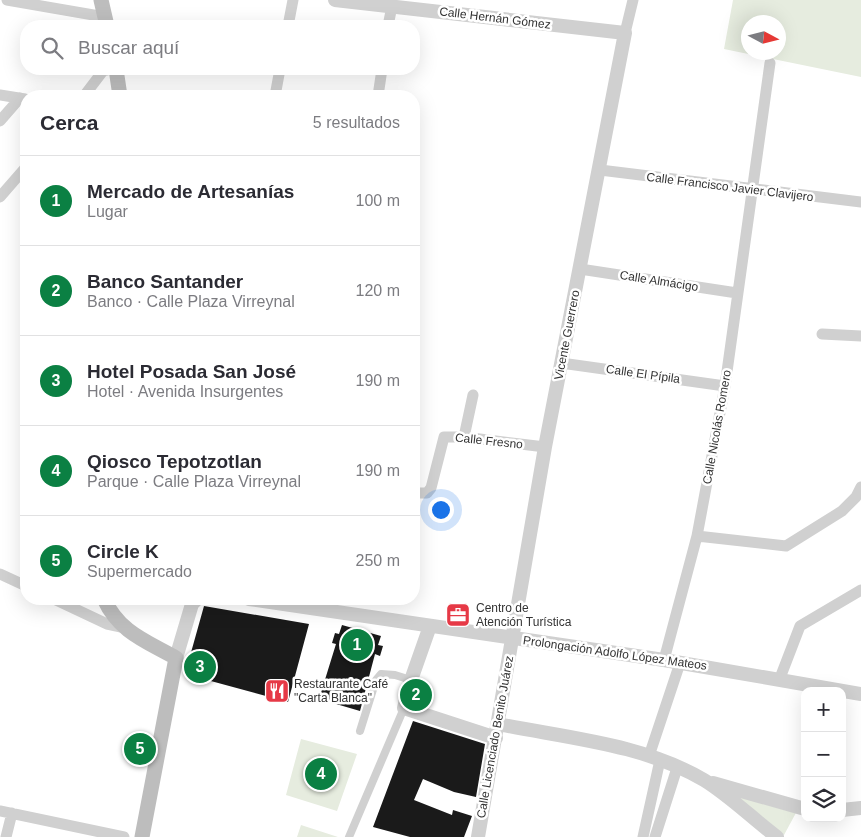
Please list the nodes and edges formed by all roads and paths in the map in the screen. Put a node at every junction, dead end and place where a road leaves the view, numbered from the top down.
1 (7, 0) edge
2 (101, 0) edge
3 (293, 0) edge
4 (335, 0) edge
5 (633, 0) edge
6 (392, 6) junction
7 (97, 20) edge
8 (106, 20) edge
9 (289, 20) edge
10 (389, 20) edge
11 (625, 33) junction
12 (770, 63) dead end
13 (100, 75) edge
14 (117, 75) edge
15 (279, 75) edge
16 (381, 75) edge
17 (89, 90) edge
18 (119, 90) edge
19 (276, 90) edge
20 (379, 90) edge
21 (0, 95) edge
22 (20, 98) edge
23 (20, 102) edge
24 (0, 121) edge
25 (600, 170) junction
26 (20, 175) edge
27 (751, 190) junction
28 (0, 197) edge
29 (861, 202) edge
30 (580, 269) junction
31 (737, 293) junction
32 (822, 334) dead end
33 (861, 336) edge
34 (561, 363) junction
35 (724, 386) junction
36 (473, 395) dead end
37 (464, 437) junction
38 (545, 447) junction
39 (861, 487) edge
40 (420, 493) edge
41 (697, 536) junction
42 (0, 574) edge
43 (20, 583) edge
44 (861, 590) edge
45 (67, 605) edge
46 (106, 605) edge
47 (192, 605) edge
48 (321, 605) edge
49 (121, 626) junction
50 (430, 626) junction
51 (512, 638) junction
52 (176, 658) junction
53 (664, 660) junction
54 (680, 662) junction
55 (780, 678) junction
56 (410, 680) junction
57 (861, 694) edge
58 (404, 708) junction
59 (360, 731) dead end
60 (497, 731) junction
61 (654, 758) junction
62 (677, 768) junction
63 (705, 781) junction
64 (801, 808) edge
65 (861, 808) edge
66 (0, 810) edge
67 (846, 810) edge
68 (12, 813) junction
69 (6, 837) edge
70 (124, 837) edge
71 (142, 837) edge
72 (349, 837) edge
73 (478, 837) edge
74 (644, 837) edge
75 (655, 837) edge
76 (777, 837) edge

1 - 7 street
2 - 8 main road
3 - 9 street
4 - 6 street, Calle Hernán Gómez
5 - 11 street
6 - 10 street
6 - 11 street, Calle Hernán Gómez
11 - 25 street, Vicente Guerrero
12 - 27 street, Calle Nicolás Romero
13 - 17 street
14 - 18 main road
15 - 19 street
16 - 20 street
21 - 22 street
23 - 24 street
25 - 27 street, Calle Francisco Javier Clavijero
25 - 30 street, Vicente Guerrero
26 - 28 street
27 - 29 street, Calle Francisco Javier Clavijero
27 - 31 street, Calle Nicolás Romero
30 - 31 street, Calle Almácigo
30 - 34 street, Vicente Guerrero
31 - 35 street, Calle Nicolás Romero
32 - 33 street
34 - 35 street, Calle El Pípila
34 - 38 street, Vicente Guerrero
35 - 41 street, Calle Nicolás Romero
36 - 37 street
37 - 38 street, Calle Fresno
37 - 40 street, Calle Fresno
38 - 51 street, Vicente Guerrero
39 - 41 street
41 - 53 street, Calle Nicolás Romero
42 - 43 street
44 - 55 street
45 - 49 street
46 - 49 main road
47 - 52 street
48 - 50 street, Prolongación Adolfo López Mateos
49 - 52 main road
50 - 51 street, Prolongación Adolfo López Mateos
50 - 56 street
51 - 53 street, Prolongación Adolfo López Mateos
51 - 60 street, Calle Licenciado Benito Juárez
52 - 71 main road
53 - 54 street, Prolongación Adolfo López Mateos
54 - 55 street, Prolongación Adolfo López Mateos
54 - 61 street
55 - 57 street, Prolongación Adolfo López Mateos
56 - 58 street
56 - 59 street
58 - 60 street
58 - 72 street
60 - 61 street
60 - 73 street, Calle Licenciado Benito Juárez
61 - 62 street
61 - 74 street
62 - 63 street
62 - 75 street
63 - 64 street
63 - 76 street
65 - 67 street
66 - 68 street
68 - 69 street
68 - 70 street

